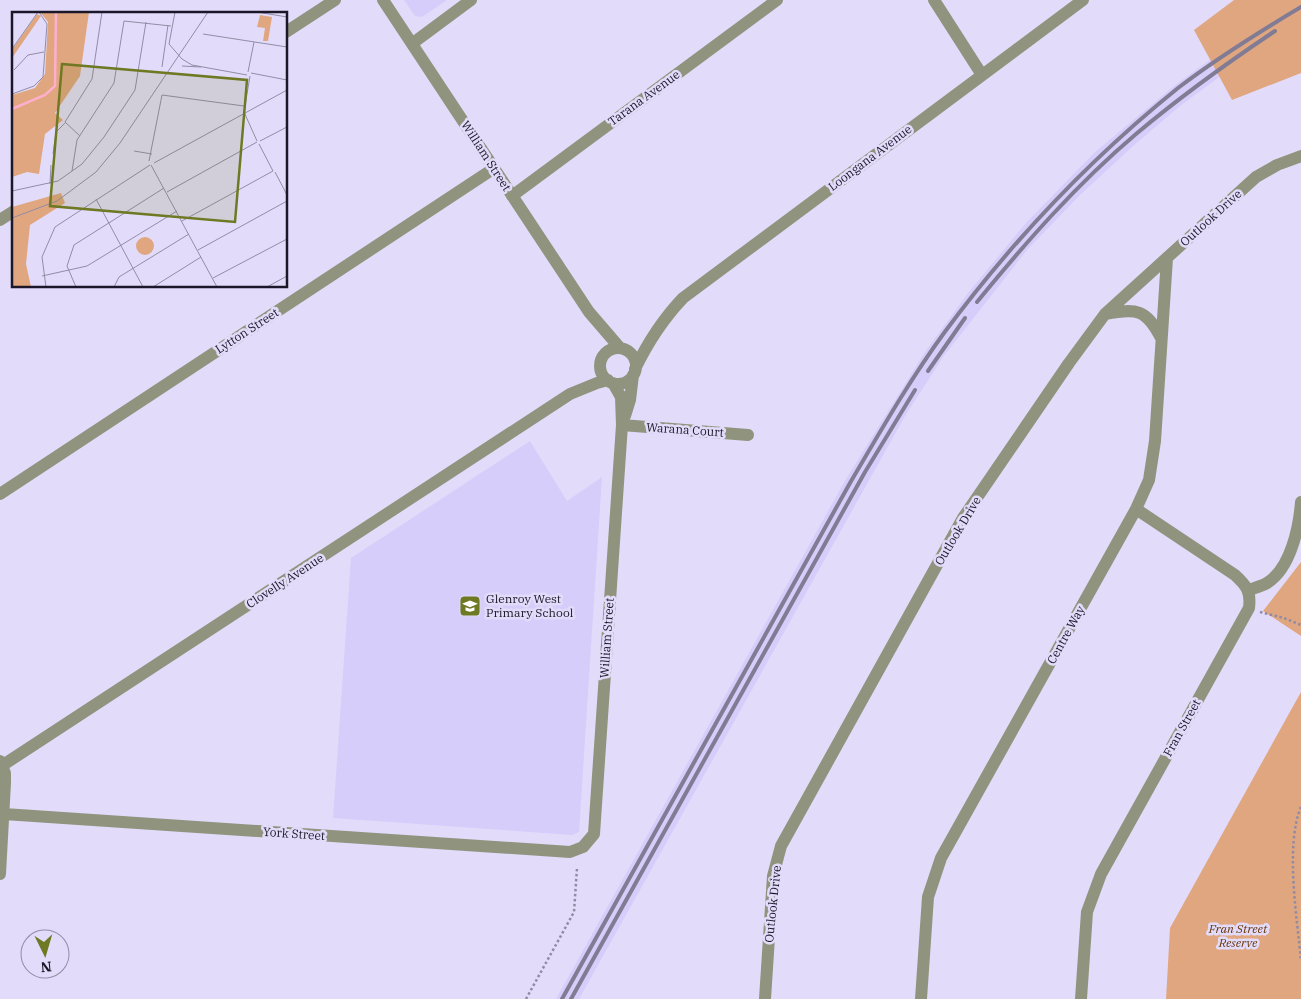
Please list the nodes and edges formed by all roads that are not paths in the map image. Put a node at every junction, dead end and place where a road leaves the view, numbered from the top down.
1 (335, 0) edge
2 (384, 0) edge
3 (471, 0) edge
4 (777, 0) edge
5 (934, 0) edge
6 (1083, 0) edge
7 (288, 31) edge
8 (413, 43) junction
9 (982, 75) junction
10 (1301, 156) edge
11 (493, 169) junction
12 (512, 196) junction
13 (12, 212) edge
14 (0, 220) edge
15 (1166, 258) junction
16 (589, 312) junction
17 (1105, 314) junction
18 (662, 321) junction
19 (1161, 338) junction
20 (623, 349) junction
21 (602, 360) junction
22 (634, 372) junction
23 (610, 382) junction
24 (570, 394) junction
25 (622, 425) junction
26 (748, 434) dead end
27 (0, 494) edge
28 (1301, 502) edge
29 (1136, 509) junction
30 (1249, 590) junction
31 (1, 764) edge
32 (4, 814) junction
33 (583, 847) joint
34 (0, 874) edge
35 (765, 999) edge
36 (921, 999) edge
37 (1081, 999) edge

1 - 7 street
2 - 8 street, William Street
3 - 8 street
4 - 12 street, Tarana Avenue
5 - 9 street
6 - 9 street, Loongana Avenue
8 - 11 street, William Street
9 - 18 street, Loongana Avenue
10 - 15 street, Outlook Drive
11 - 12 street, William Street
11 - 27 street, Lytton Street
12 - 16 street, William Street
13 - 14 street
15 - 17 street, Outlook Drive
15 - 19 street, Centre Way
16 - 20 street, William Street
16 - 21 street, William Street
17 - 19 street
17 - 35 street, Outlook Drive
18 - 20 street, Loongana Avenue
18 - 22 street, Loongana Avenue
19 - 29 street, Centre Way
20 - 21 street
20 - 22 street
21 - 23 street
21 - 24 street, Clovelly Avenue
22 - 23 street
22 - 25 street, William Street
23 - 24 street, Clovelly Avenue
23 - 25 street, William Street
24 - 31 street, Clovelly Avenue
25 - 26 street, Warana Court
25 - 33 street, William Street
28 - 30 street
29 - 30 street
29 - 36 street, Centre Way
30 - 37 street, Fran Street
31 - 32 street
32 - 33 street, York Street
32 - 34 street

